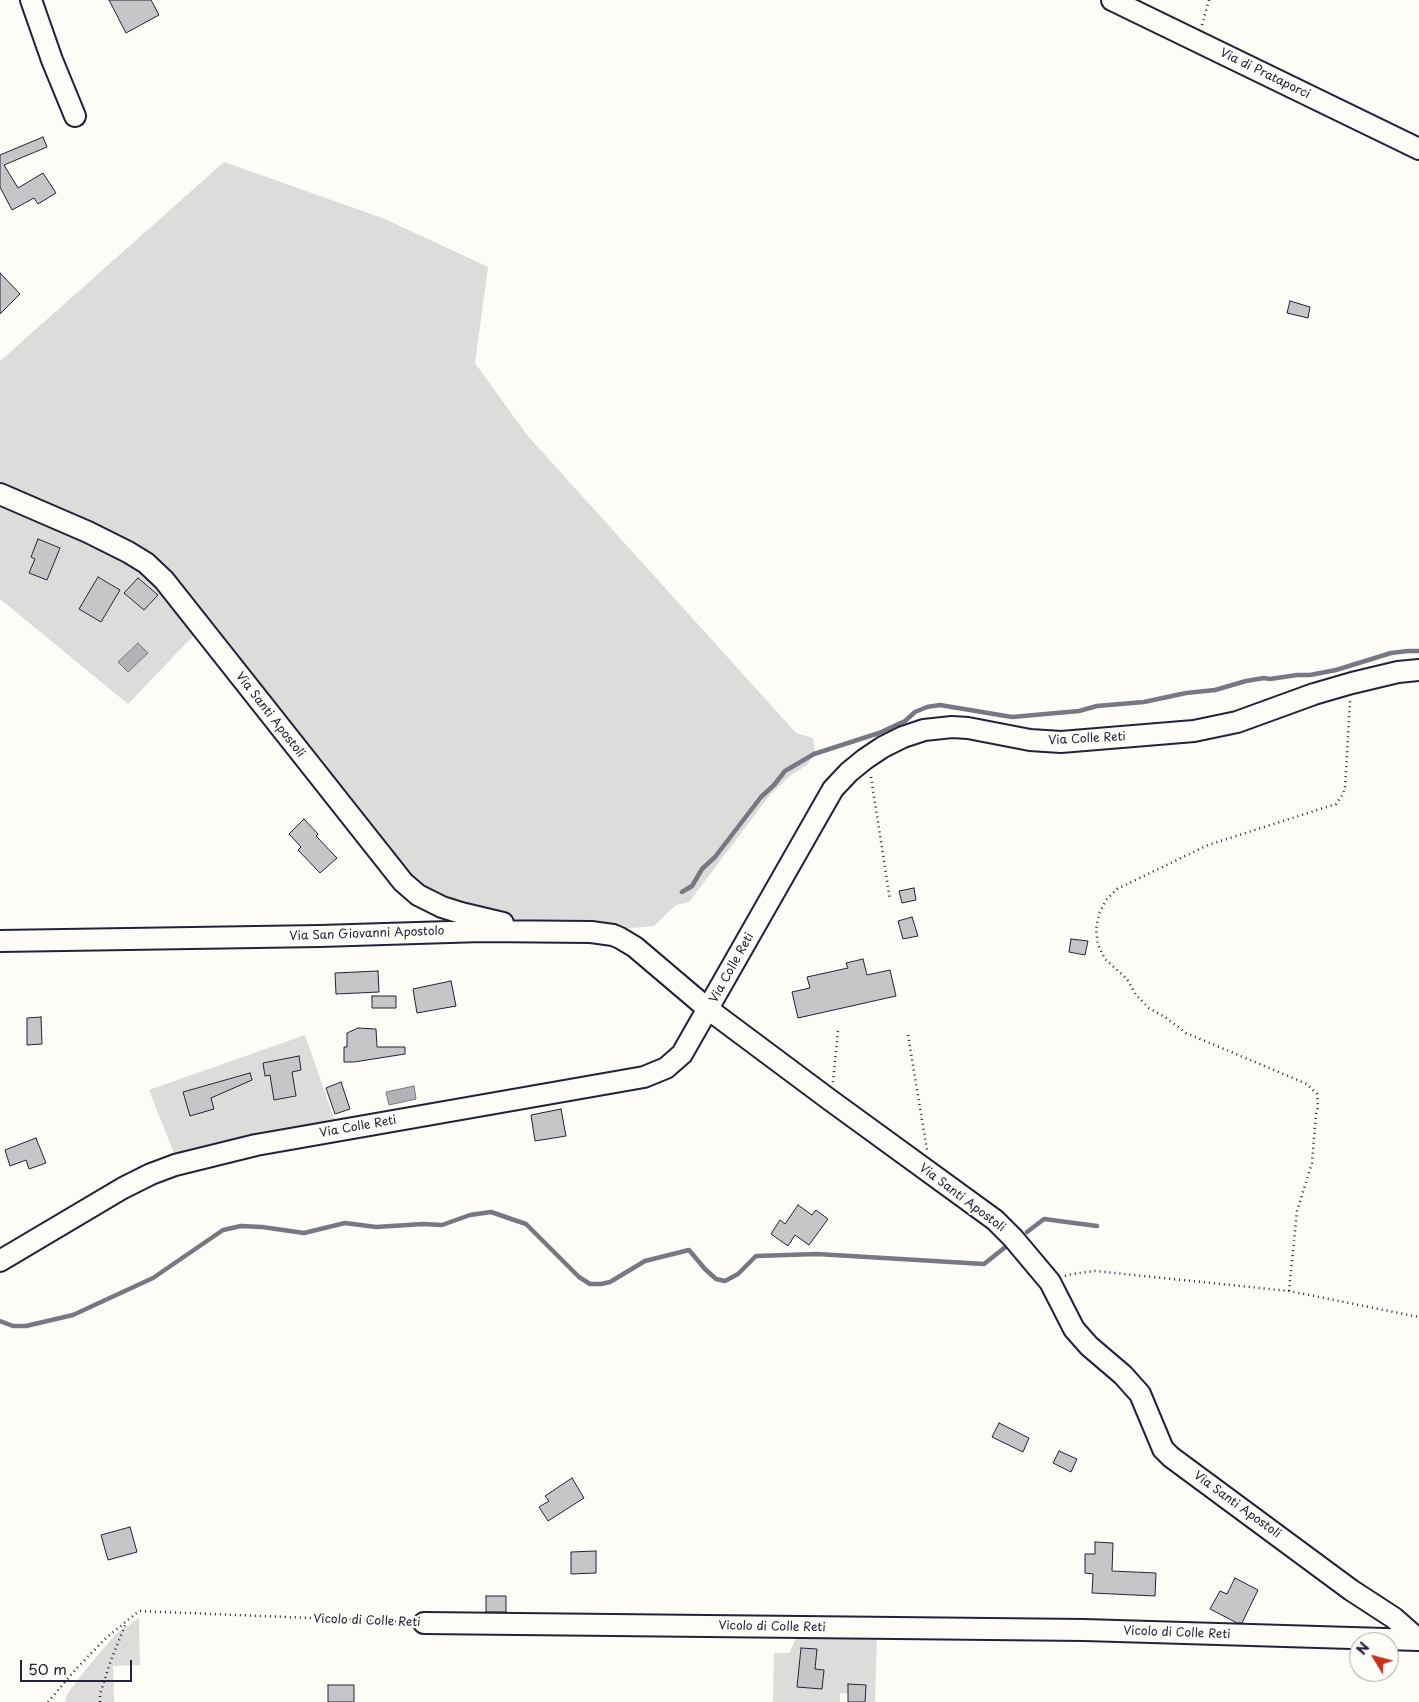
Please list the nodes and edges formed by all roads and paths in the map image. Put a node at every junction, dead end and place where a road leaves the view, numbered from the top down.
1 (31, 0) edge
2 (1112, 0) edge
3 (1209, 0) edge
4 (1195, 40) junction
5 (75, 116) dead end
6 (1419, 149) edge
7 (0, 494) edge
8 (1419, 670) edge
9 (1352, 682) junction
10 (859, 764) junction
11 (890, 900) dead end
12 (536, 931) junction
13 (0, 941) edge
14 (708, 1009) junction
15 (838, 1031) dead end
16 (908, 1035) dead end
17 (830, 1100) junction
18 (926, 1171) junction
19 (0, 1260) edge
20 (1050, 1282) junction
21 (1289, 1291) junction
22 (1419, 1317) edge
23 (128, 1620) junction
24 (424, 1623) joint
25 (1419, 1640) edge
26 (48, 1702) edge
27 (100, 1702) edge

1 - 5 street
2 - 4 street, Via di Prataporci
3 - 4 path
4 - 6 street, Via di Prataporci
7 - 12 street, Via Santi Apostoli
8 - 9 street, Via Colle Reti
9 - 10 street, Via Colle Reti
9 - 21 path
10 - 11 path
10 - 14 street, Via Colle Reti
12 - 13 street, Via San Giovanni Apostolo
12 - 14 street, Via San Giovanni Apostolo
14 - 17 street, Via Santi Apostoli
14 - 19 street, Via Colle Reti
15 - 17 path
16 - 18 path
17 - 18 street, Via Santi Apostoli
18 - 20 street, Via Santi Apostoli
20 - 21 path
20 - 25 street, Via Santi Apostoli
21 - 22 path
23 - 24 path, Vicolo di Colle Reti
23 - 26 path, Vicolo di Colle Reti
23 - 27 path
24 - 25 street, Vicolo di Colle Reti

